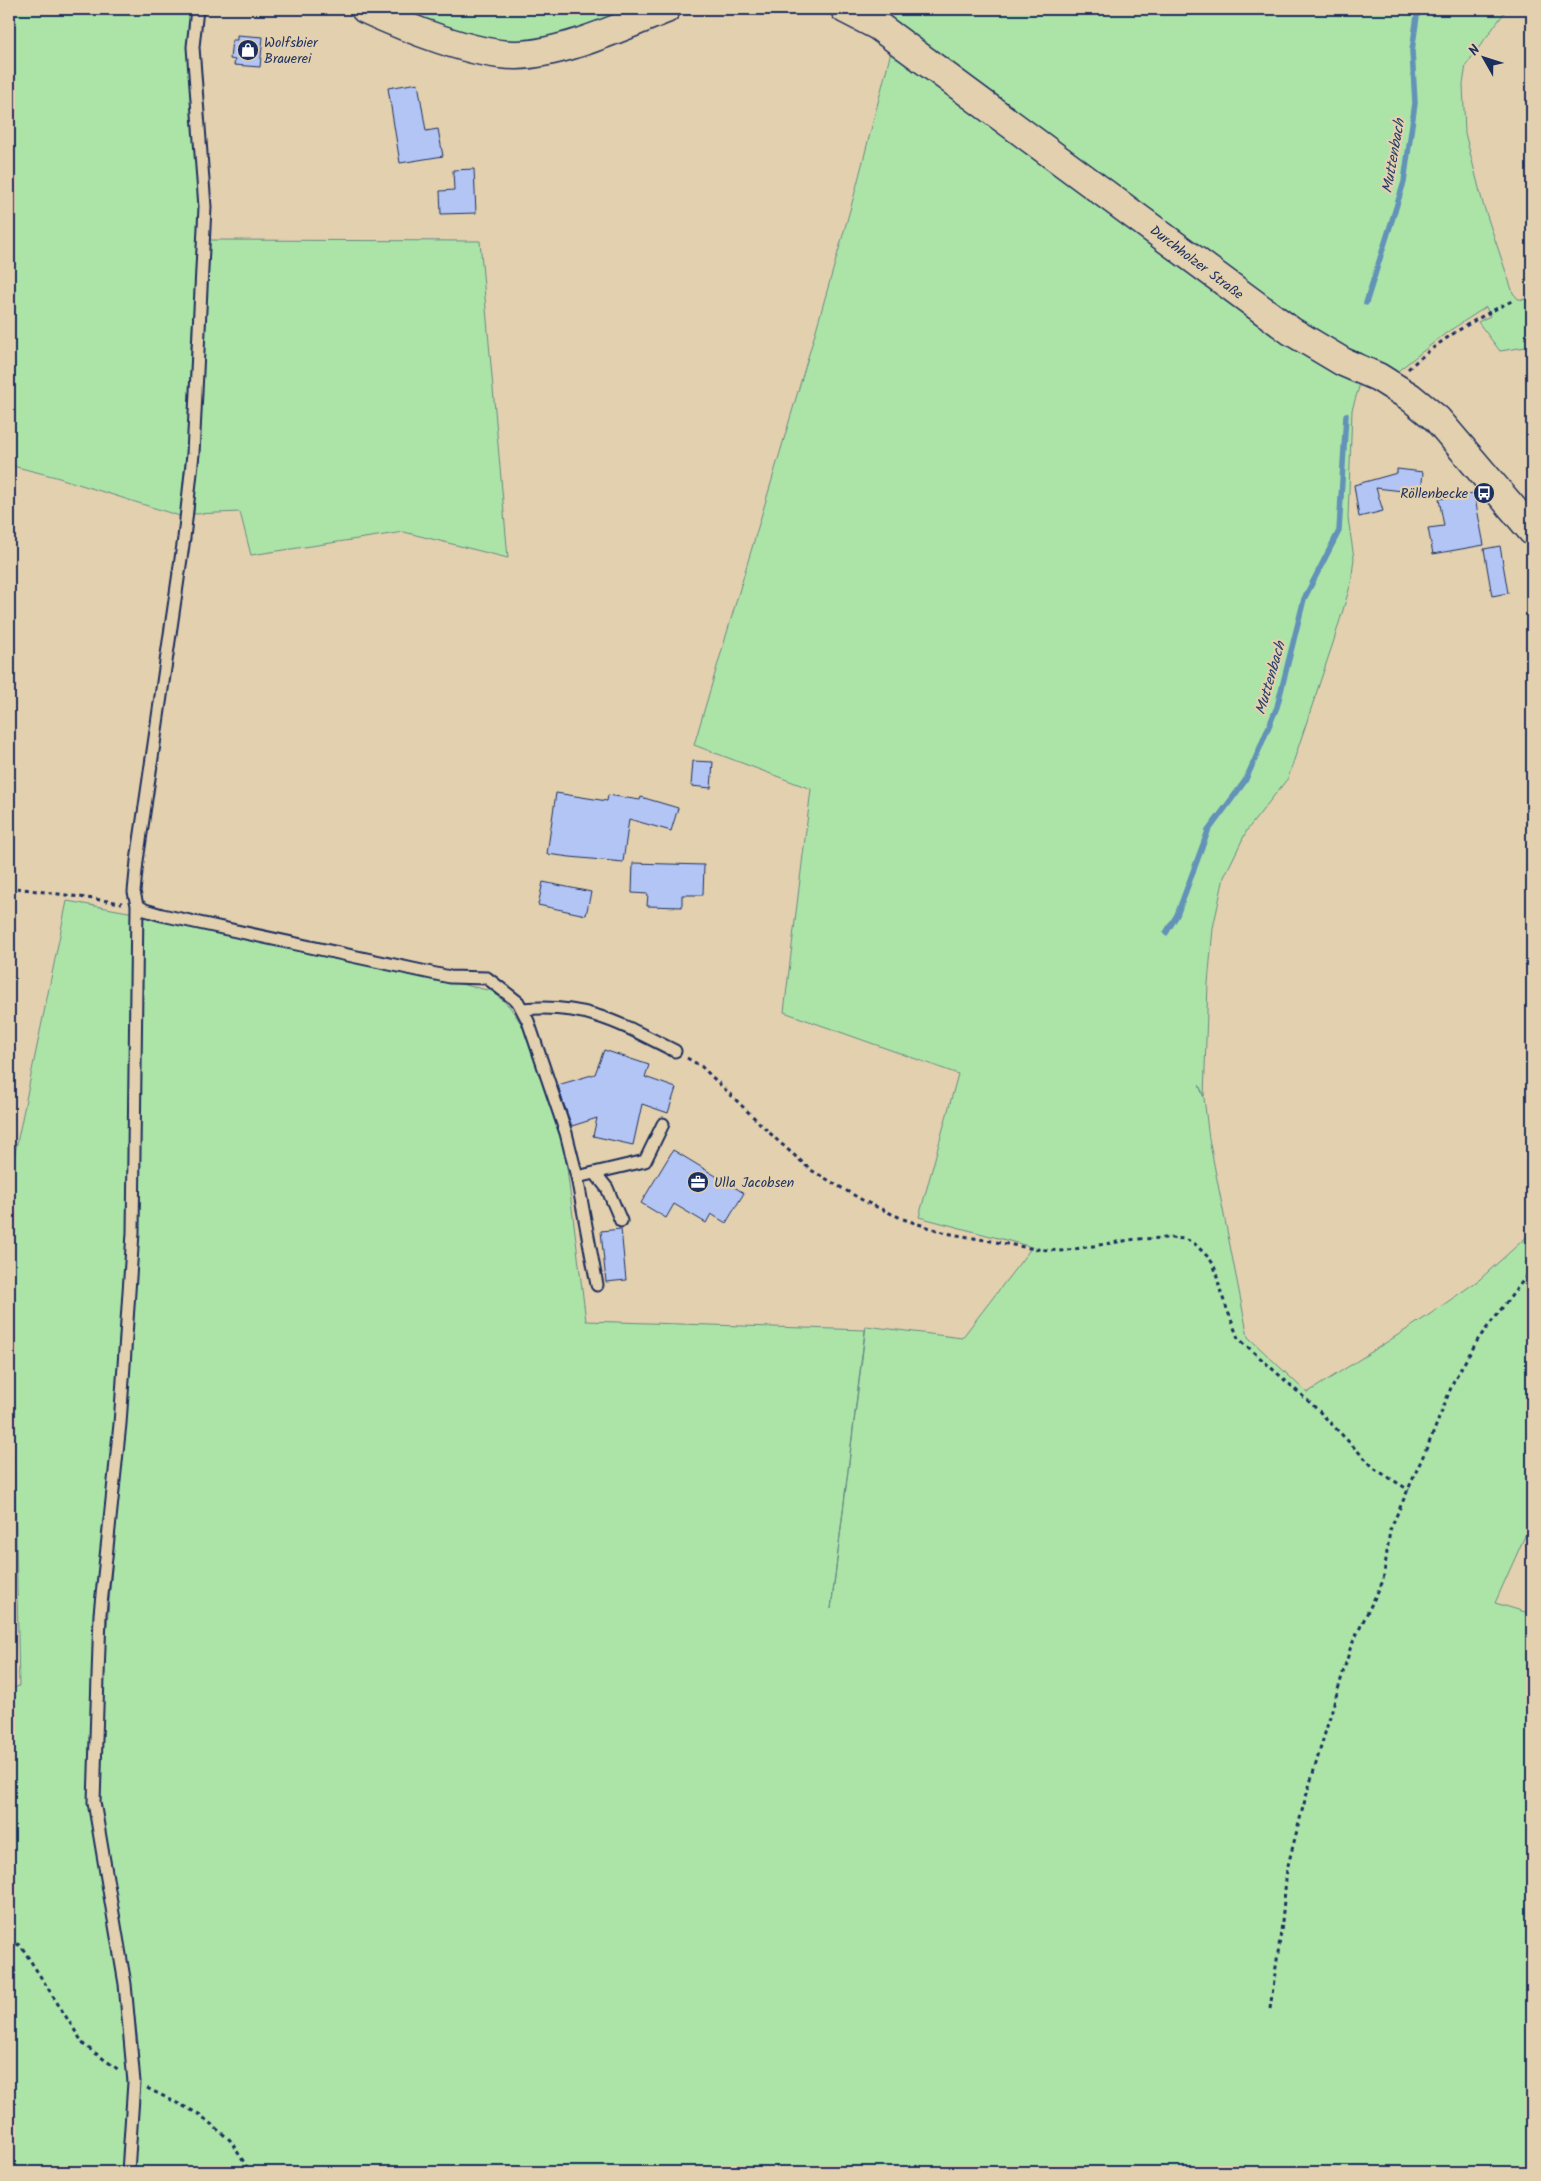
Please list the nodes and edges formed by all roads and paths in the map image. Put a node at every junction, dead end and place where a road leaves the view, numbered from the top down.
1 (197, 9) edge
2 (365, 9) edge
3 (666, 9) edge
4 (845, 9) edge
5 (1514, 300) dead end
6 (1392, 386) junction
7 (1532, 531) edge
8 (9, 887) edge
9 (137, 904) junction
10 (522, 1009) junction
11 (675, 1051) joint
12 (663, 1124) dead end
13 (595, 1173) junction
14 (577, 1178) junction
15 (621, 1221) dead end
16 (1532, 1269) edge
17 (597, 1286) dead end
18 (1409, 1490) junction
19 (9, 1940) edge
20 (1270, 2009) dead end
21 (134, 2082) junction
22 (128, 2172) edge
23 (250, 2172) edge

1 - 9 lane
2 - 3 main road
4 - 6 main road, Durchholzer Straße
5 - 6 path
6 - 7 main road, Durchholzer Straße
8 - 9 path
9 - 10 lane
9 - 21 lane
10 - 11 lane
10 - 14 lane
11 - 18 path
12 - 13 lane
13 - 14 lane
13 - 15 lane
14 - 17 lane
16 - 18 path
18 - 20 path
19 - 21 path
21 - 22 lane
21 - 23 path

